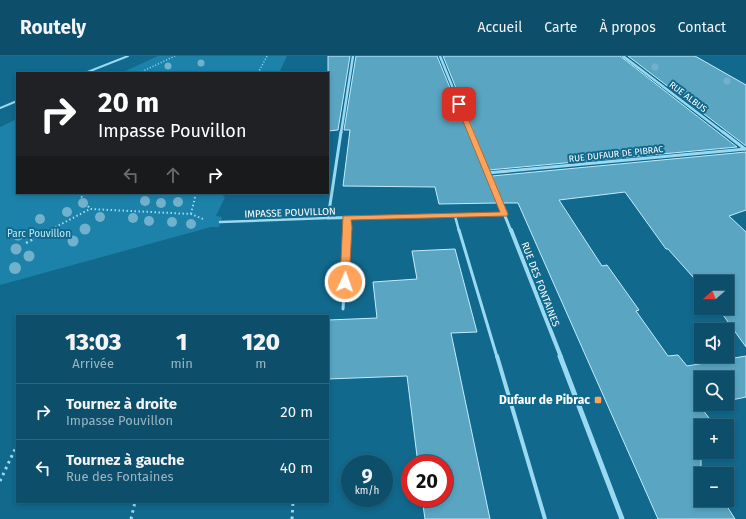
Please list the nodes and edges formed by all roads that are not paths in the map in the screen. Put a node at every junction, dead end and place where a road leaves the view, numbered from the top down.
1 (128, 56) edge
2 (353, 56) edge
3 (440, 56) edge
4 (623, 56) edge
5 (88, 72) edge
6 (16, 101) edge
7 (0, 108) edge
8 (746, 149) edge
9 (487, 173) junction
10 (505, 214) junction
11 (455, 216) junction
12 (328, 218) junction
13 (346, 218) junction
14 (220, 222) dead end
15 (343, 309) dead end
16 (545, 519) edge
17 (622, 519) edge

1 - 5 lane
2 - 12 street
3 - 9 street, RUE DES FONTAINES
4 - 8 street, RUE ALBUS
6 - 7 lane
8 - 9 street, RUE DUFAUR DE PIBRAC
9 - 10 street, RUE DES FONTAINES
10 - 11 street, IMPASSE POUVILLON
10 - 17 street, RUE DES FONTAINES
11 - 13 street, IMPASSE POUVILLON
11 - 16 lane
12 - 13 street, IMPASSE POUVILLON
12 - 14 lane, IMPASSE POUVILLON
13 - 15 lane

